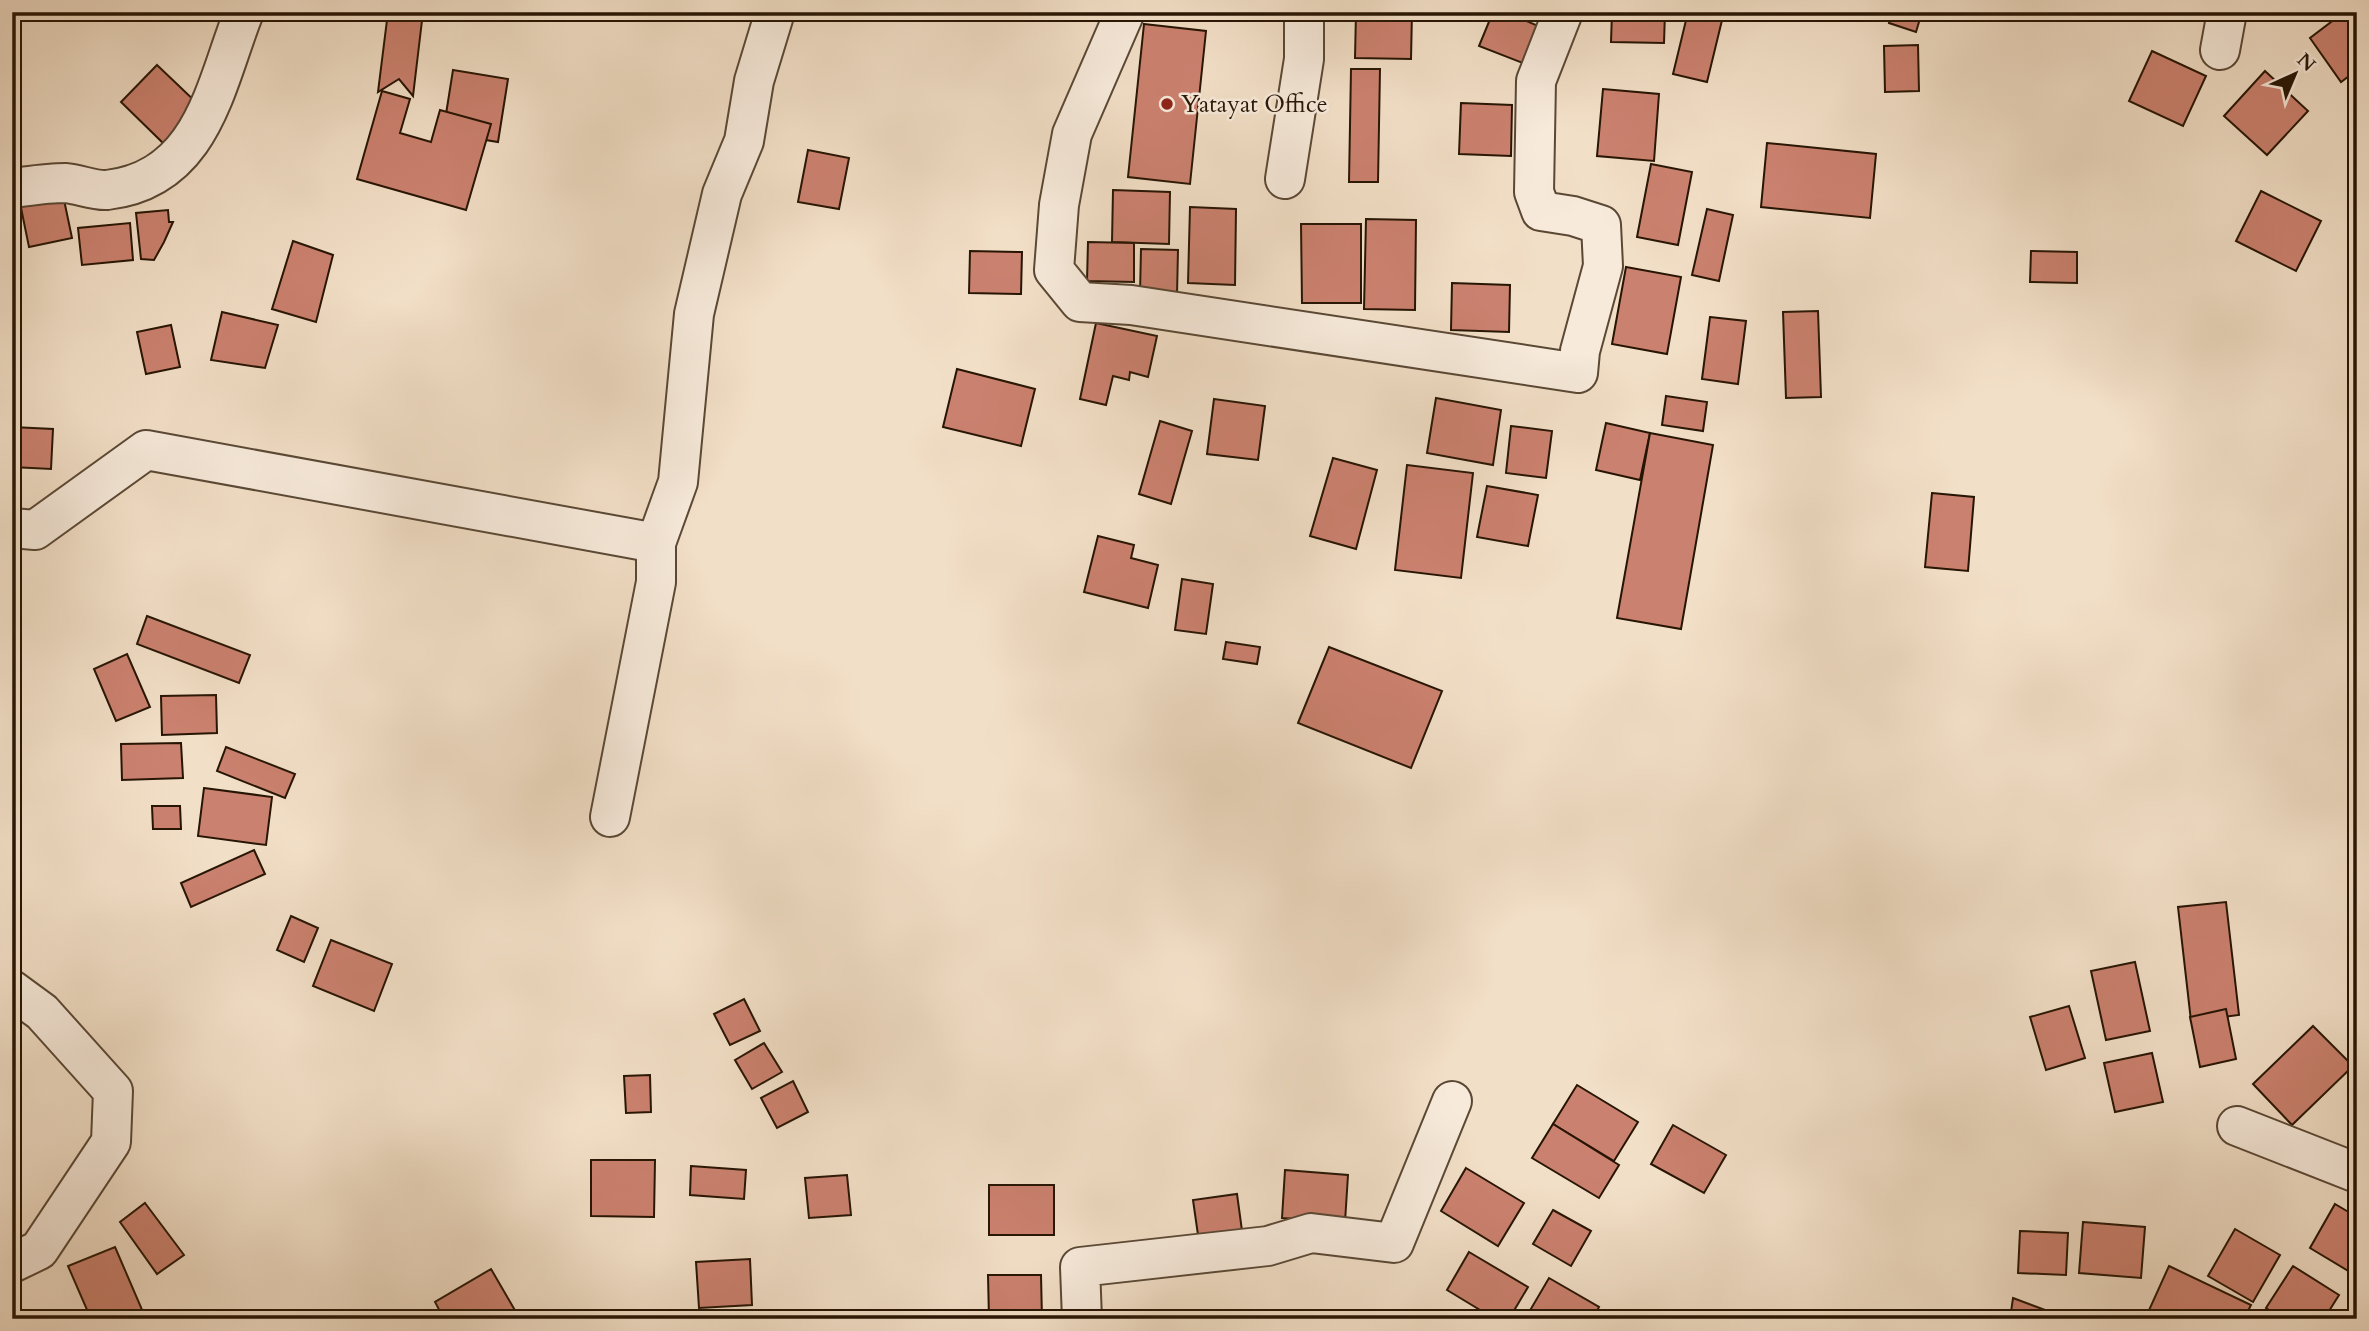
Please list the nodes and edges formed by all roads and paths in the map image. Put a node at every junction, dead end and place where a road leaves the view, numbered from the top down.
1 (244, 12) edge
2 (775, 12) edge
3 (1125, 12) edge
4 (1304, 12) edge
5 (1563, 12) edge
6 (2227, 12) edge
7 (2220, 50) dead end
8 (1285, 179) dead end
9 (12, 188) edge
10 (12, 528) edge
11 (656, 543) junction
12 (610, 817) dead end
13 (12, 990) edge
14 (1452, 1101) dead end
15 (2237, 1126) dead end
16 (2357, 1172) edge
17 (12, 1263) edge
18 (1082, 1319) edge

1 - 9 street
2 - 11 street
3 - 5 street
4 - 8 street
6 - 7 street
10 - 11 street
11 - 12 street
13 - 17 street
14 - 18 street
15 - 16 street

